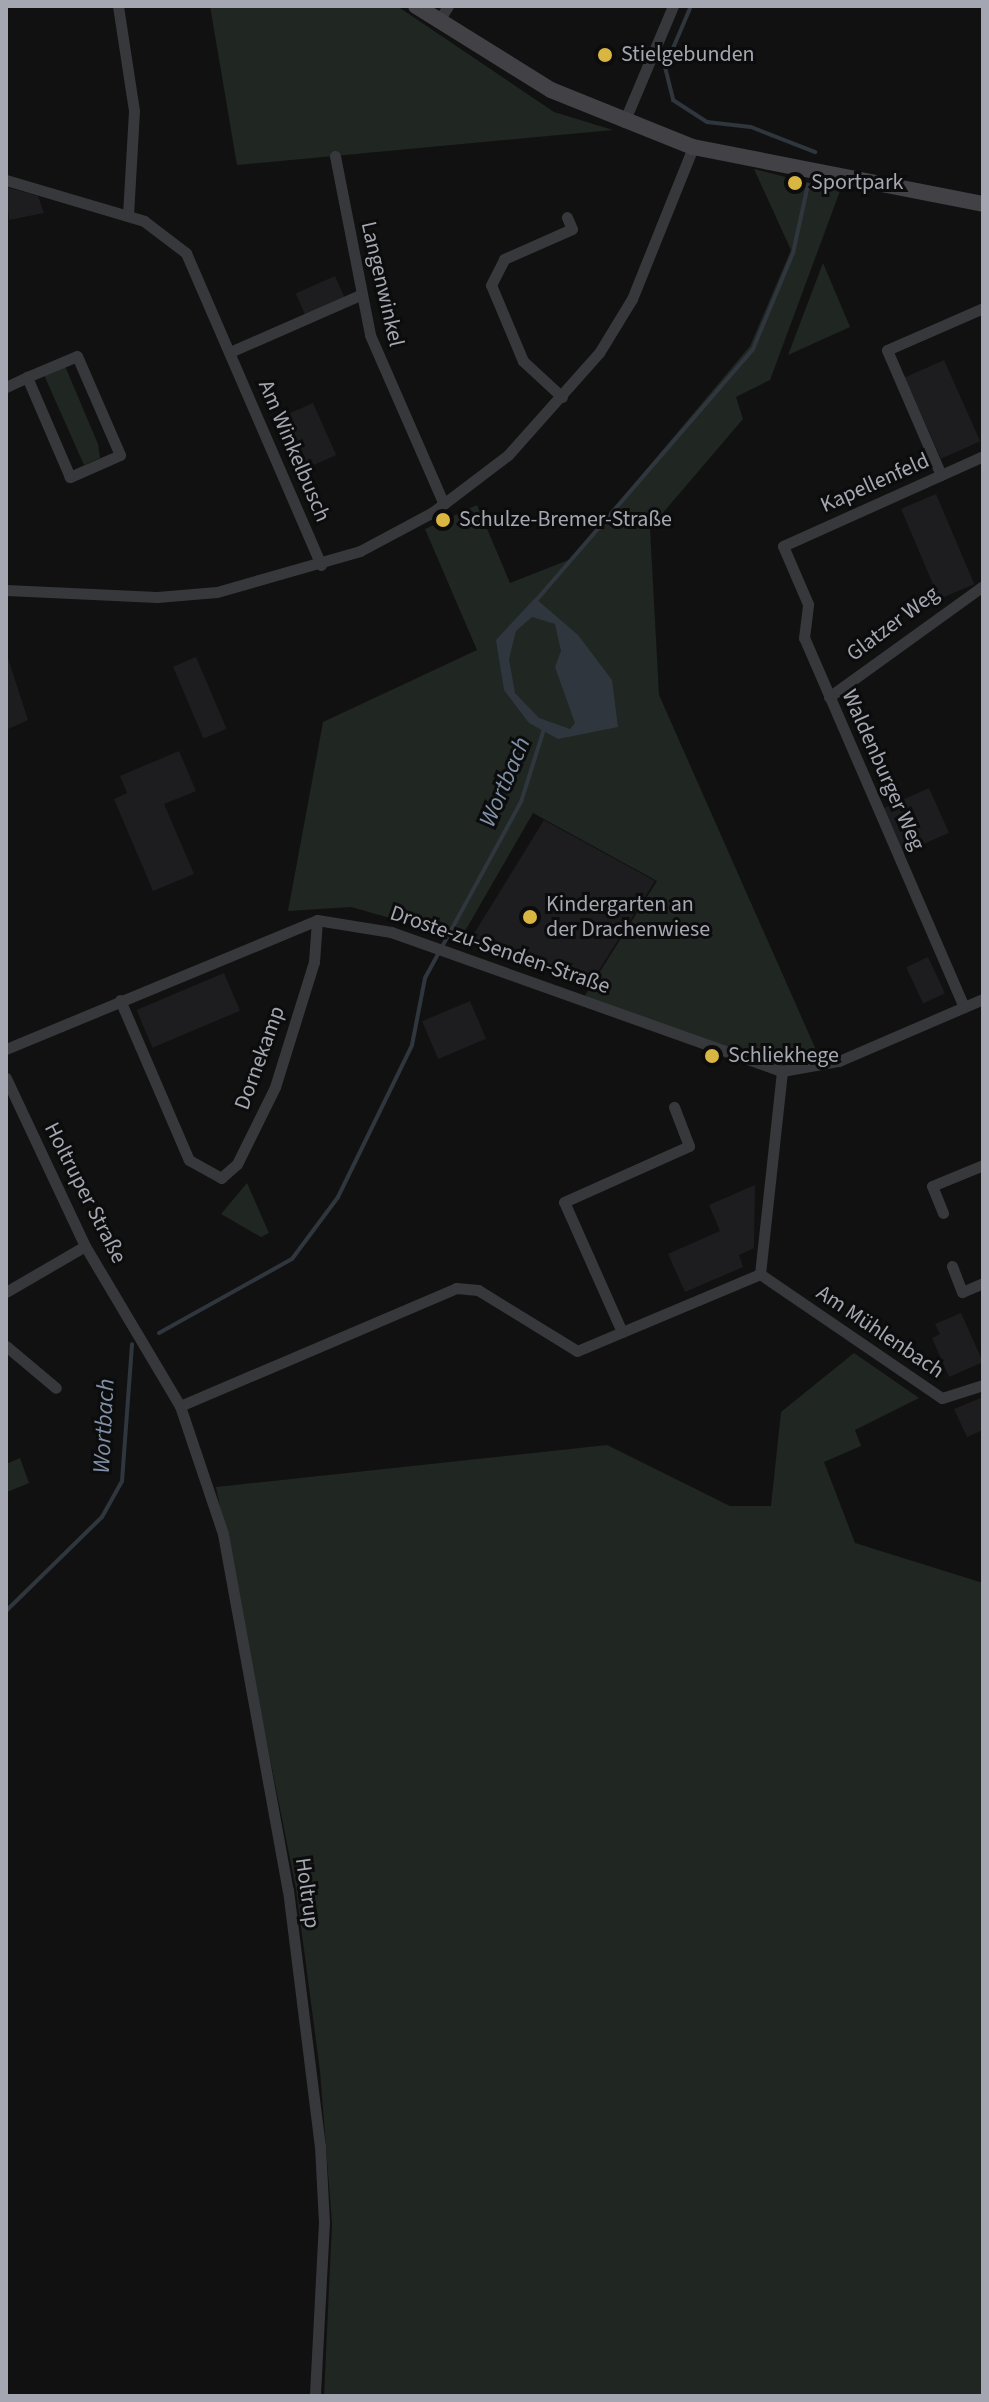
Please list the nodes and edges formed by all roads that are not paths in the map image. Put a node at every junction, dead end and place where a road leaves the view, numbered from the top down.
1 (118, 6) edge
2 (416, 6) edge
3 (448, 6) edge
4 (673, 6) edge
5 (438, 22) junction
6 (624, 122) junction
7 (693, 147) junction
8 (335, 156) dead end
9 (6, 180) edge
10 (983, 204) edge
11 (128, 215) junction
12 (567, 217) dead end
13 (360, 295) junction
14 (983, 308) edge
15 (230, 352) junction
16 (27, 377) junction
17 (6, 387) edge
18 (562, 397) junction
19 (983, 456) edge
20 (941, 475) junction
21 (444, 504) junction
22 (783, 546) joint
23 (321, 565) junction
24 (983, 586) edge
25 (6, 590) edge
26 (829, 697) junction
27 (317, 920) junction
28 (983, 999) edge
29 (120, 1000) junction
30 (964, 1007) junction
31 (6, 1049) edge
32 (782, 1071) junction
33 (6, 1078) edge
34 (674, 1107) dead end
35 (983, 1165) edge
36 (943, 1213) dead end
37 (85, 1246) junction
38 (952, 1266) dead end
39 (760, 1274) junction
40 (983, 1283) edge
41 (6, 1292) edge
42 (622, 1332) junction
43 (6, 1346) edge
44 (983, 1385) edge
45 (56, 1388) dead end
46 (180, 1406) junction
47 (315, 2396) edge

1 - 11 street
2 - 5 street
3 - 5 street
4 - 6 street
5 - 6 street
6 - 7 street
7 - 10 street
7 - 18 street
8 - 13 street, Langenwinkel
9 - 11 street, Am Winkelbusch
11 - 15 street, Am Winkelbusch
12 - 18 street
13 - 15 street
13 - 21 street, Langenwinkel
14 - 20 street
15 - 23 street, Am Winkelbusch
16 - 16 street
16 - 17 street
18 - 21 street
19 - 20 street, Kapellenfeld
20 - 22 street, Kapellenfeld
21 - 23 street
22 - 26 street, Waldenburger Weg
23 - 25 street
24 - 26 street, Glatzer Weg
26 - 30 street, Waldenburger Weg
27 - 29 street, Droste-zu-Senden-Straße
27 - 29 street, Dornekamp
27 - 32 street, Droste-zu-Senden-Straße
28 - 30 street, Droste-zu-Senden-Straße
29 - 31 street, Droste-zu-Senden-Straße
30 - 32 street, Droste-zu-Senden-Straße
32 - 39 street
33 - 37 street, Holtruper Straße
34 - 42 street
35 - 36 street
37 - 41 street
37 - 46 street, Holtruper Straße
38 - 40 street
39 - 42 street
39 - 44 street, Am Mühlenbach
42 - 46 street
43 - 45 street
46 - 47 street, Holtrup

